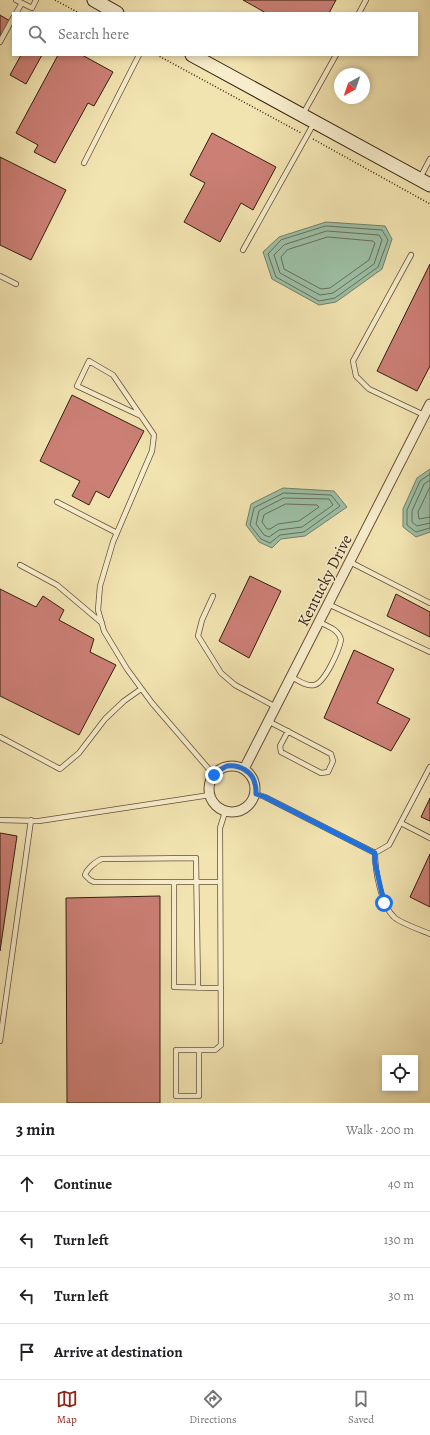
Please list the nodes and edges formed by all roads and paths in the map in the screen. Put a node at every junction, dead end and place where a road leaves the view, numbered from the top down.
1 (16, 0) edge
2 (36, 0) edge
3 (55, 0) edge
4 (94, 0) edge
5 (366, 0) edge
6 (22, 3) junction
7 (17, 12) edge
8 (77, 12) edge
9 (115, 12) edge
10 (360, 12) edge
11 (12, 20) edge
12 (0, 42) edge
13 (138, 56) edge
14 (159, 56) edge
15 (194, 56) edge
16 (335, 56) edge
17 (302, 115) junction
18 (314, 122) junction
19 (296, 130) dead end
20 (318, 142) dead end
21 (430, 159) edge
22 (84, 163) dead end
23 (425, 182) edge
24 (430, 204) edge
25 (243, 250) dead end
26 (411, 255) dead end
27 (0, 276) edge
28 (16, 284) dead end
29 (430, 404) edge
30 (424, 415) junction
31 (141, 416) junction
32 (57, 502) dead end
33 (117, 533) junction
34 (350, 562) junction
35 (20, 565) dead end
36 (213, 596) dead end
37 (430, 603) edge
38 (328, 604) junction
39 (319, 622) junction
40 (102, 623) junction
41 (430, 652) edge
42 (291, 677) junction
43 (141, 688) junction
44 (276, 707) junction
45 (268, 721) junction
46 (288, 731) junction
47 (0, 738) edge
48 (430, 767) edge
49 (244, 769) junction
50 (214, 775) junction
51 (256, 794) junction
52 (210, 795) junction
53 (225, 812) junction
54 (0, 820) edge
55 (31, 820) junction
56 (401, 823) junction
57 (430, 838) edge
58 (375, 853) junction
59 (174, 882) junction
60 (196, 882) junction
61 (220, 882) junction
62 (430, 934) edge
63 (198, 988) junction
64 (221, 988) junction
65 (0, 1041) edge
66 (199, 1050) junction

1 - 6 lane
2 - 6 lane
3 - 8 path
4 - 9 main road
5 - 10 lane
6 - 7 lane
11 - 12 lane
13 - 22 lane
14 - 19 path
15 - 17 main road
16 - 17 lane
17 - 18 main road
18 - 23 main road
18 - 25 lane
20 - 24 path
21 - 23 lane
26 - 30 lane
27 - 28 lane
29 - 30 street, Kentucky Drive
30 - 34 street, Kentucky Drive
31 - 31 lane
31 - 33 lane
32 - 33 lane
33 - 40 lane
34 - 37 lane
34 - 38 street, Kentucky Drive
35 - 40 lane
36 - 44 lane
38 - 39 street, Kentucky Drive
38 - 41 lane
39 - 42 street, Kentucky Drive
39 - 42 lane
40 - 43 lane
42 - 44 street, Kentucky Drive
43 - 47 lane
43 - 50 lane
44 - 45 street, Kentucky Drive
45 - 46 lane
45 - 49 street, Kentucky Drive
46 - 46 lane
48 - 56 lane
49 - 50 street
49 - 51 street
50 - 52 street
51 - 53 street
51 - 58 lane
52 - 53 street
52 - 55 lane
53 - 61 lane
54 - 55 lane
55 - 65 lane
56 - 57 lane
56 - 58 lane
58 - 62 lane
59 - 60 lane
59 - 60 lane
59 - 63 lane
60 - 61 lane
60 - 63 lane
61 - 64 lane
63 - 64 lane
64 - 66 lane
66 - 66 lane

